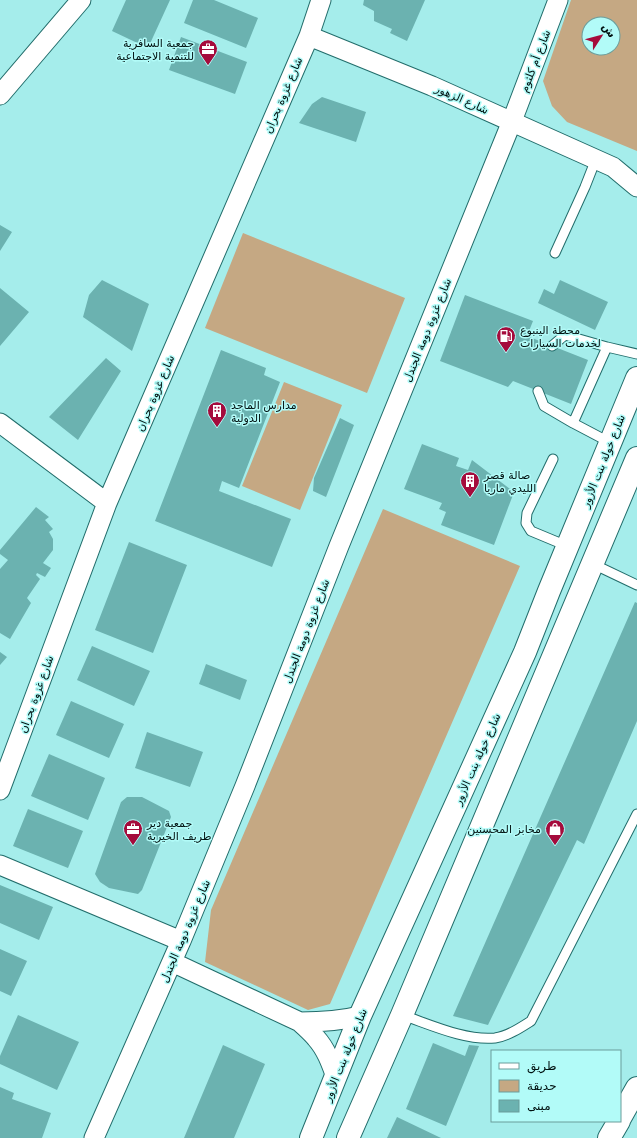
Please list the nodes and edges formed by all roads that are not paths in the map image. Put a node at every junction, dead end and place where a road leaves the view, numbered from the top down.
1 (81, 0) edge
2 (321, 0) edge
3 (558, 0) edge
4 (309, 36) junction
5 (0, 96) edge
6 (512, 121) junction
7 (604, 163) junction
8 (637, 170) edge
9 (637, 188) edge
10 (555, 253) dead end
11 (552, 346) dead end
12 (607, 347) junction
13 (637, 354) edge
14 (637, 378) edge
15 (538, 391) dead end
16 (0, 423) edge
17 (573, 424) junction
18 (611, 443) junction
19 (637, 458) edge
20 (553, 459) dead end
21 (107, 503) junction
22 (568, 546) junction
23 (593, 564) junction
24 (637, 585) edge
25 (510, 686) junction
26 (535, 701) junction
27 (0, 790) edge
28 (637, 814) edge
29 (0, 865) edge
30 (181, 940) junction
31 (172, 962) junction
32 (402, 1015) junction
33 (360, 1016) junction
34 (300, 1022) junction
35 (336, 1076) junction
36 (637, 1088) edge
37 (621, 1116) edge
38 (618, 1122) edge
39 (94, 1138) edge
40 (311, 1138) edge
41 (348, 1138) edge
42 (609, 1138) edge

1 - 5 street
2 - 4 street, شارع غزوة بحران
3 - 6 street, شارع أم كلثوم
4 - 6 street, شارع الزهور
4 - 21 street, شارع غزوة بحران
6 - 7 street, شارع الزهور
6 - 30 street, شارع غزوة دومة الجندل
7 - 8 street, شارع الزهور
7 - 9 street, شارع الزهور
7 - 10 lane
11 - 12 lane
12 - 13 lane
12 - 17 lane
14 - 18 street, شارع خولة بنت الأزور
15 - 17 lane
16 - 21 street
17 - 18 lane
18 - 22 street, شارع خولة بنت الأزور
19 - 23 street
20 - 22 lane
21 - 27 street, شارع غزوة بحران
22 - 25 street, شارع خولة بنت الأزور
23 - 24 lane
23 - 26 street
25 - 26 street
25 - 33 street, شارع خولة بنت الأزور
26 - 32 street
28 - 32 lane
29 - 30 street
30 - 31 street, شارع غزوة دومة الجندل
31 - 34 street
31 - 39 street, شارع غزوة دومة الجندل
32 - 41 street
33 - 34 street
33 - 35 street, شارع خولة بنت الأزور
34 - 35 street
35 - 40 street, شارع خولة بنت الأزور
36 - 37 street
38 - 42 street

